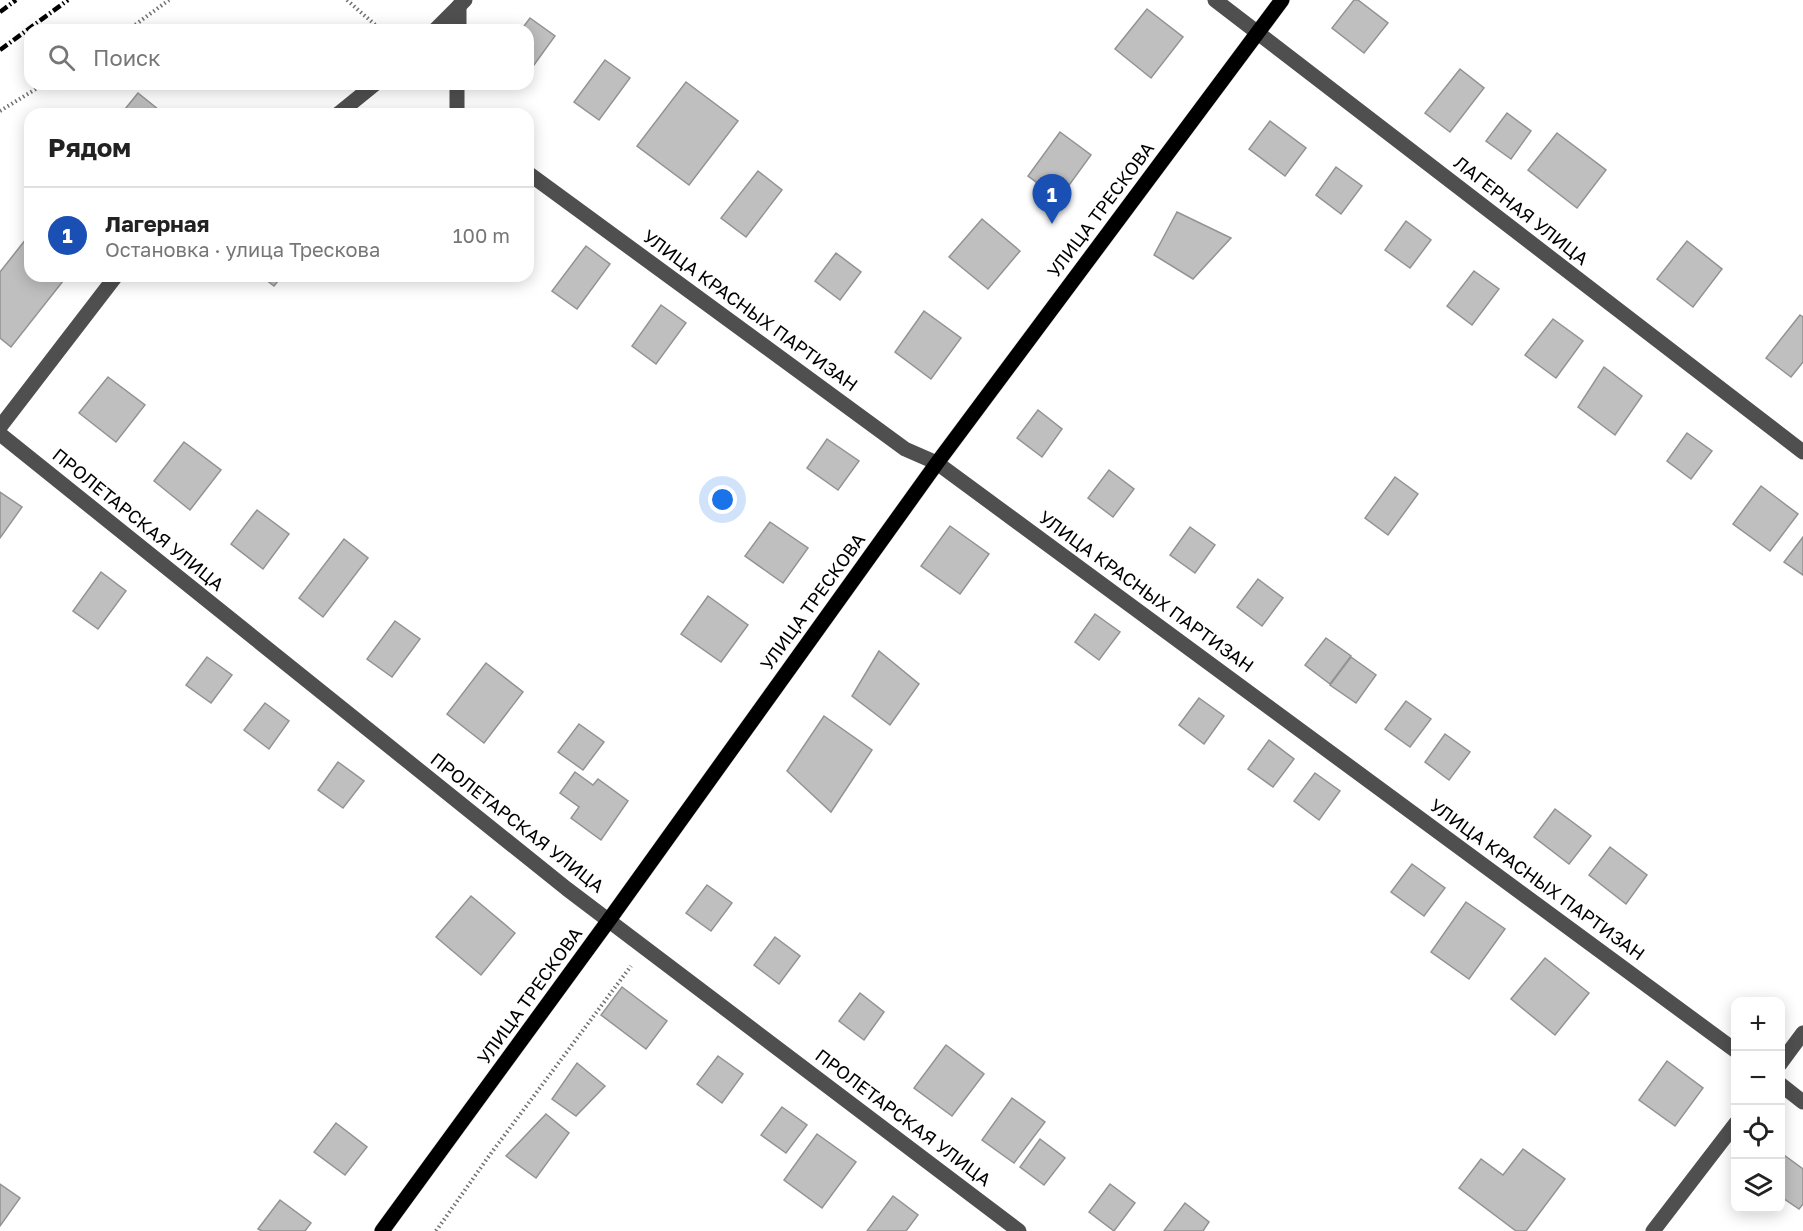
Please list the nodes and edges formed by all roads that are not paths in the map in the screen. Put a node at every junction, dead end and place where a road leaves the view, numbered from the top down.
1 (1215, 0) edge
2 (1282, 0) edge
3 (462, 3) edge
4 (441, 24) edge
5 (460, 24) edge
6 (1256, 32) junction
7 (368, 90) edge
8 (457, 90) edge
9 (345, 108) edge
10 (457, 108) edge
11 (534, 176) edge
12 (111, 282) edge
13 (0, 427) edge
14 (0, 434) edge
15 (1803, 452) edge
16 (937, 463) junction
17 (609, 920) junction
18 (1803, 1033) edge
19 (1731, 1047) edge
20 (1785, 1057) edge
21 (1785, 1088) edge
22 (1803, 1102) edge
23 (1731, 1130) edge
24 (382, 1231) edge
25 (1019, 1231) edge
26 (1653, 1231) edge

1 - 6 street, ЛАГЕРНАЯ УЛИЦА
2 - 6 main road, УЛИЦА ТРЕСКОВА
3 - 4 street
3 - 5 street
6 - 15 street, ЛАГЕРНАЯ УЛИЦА
6 - 16 main road, УЛИЦА ТРЕСКОВА
7 - 9 street
8 - 10 street
11 - 16 street, УЛИЦА КРАСНЫХ ПАРТИЗАН
12 - 13 street
14 - 17 street, ПРОЛЕТАРСКАЯ УЛИЦА
16 - 17 main road, УЛИЦА ТРЕСКОВА
16 - 19 street, УЛИЦА КРАСНЫХ ПАРТИЗАН
17 - 24 main road, УЛИЦА ТРЕСКОВА
17 - 25 street, ПРОЛЕТАРСКАЯ УЛИЦА
18 - 20 street
21 - 22 street
23 - 26 street

